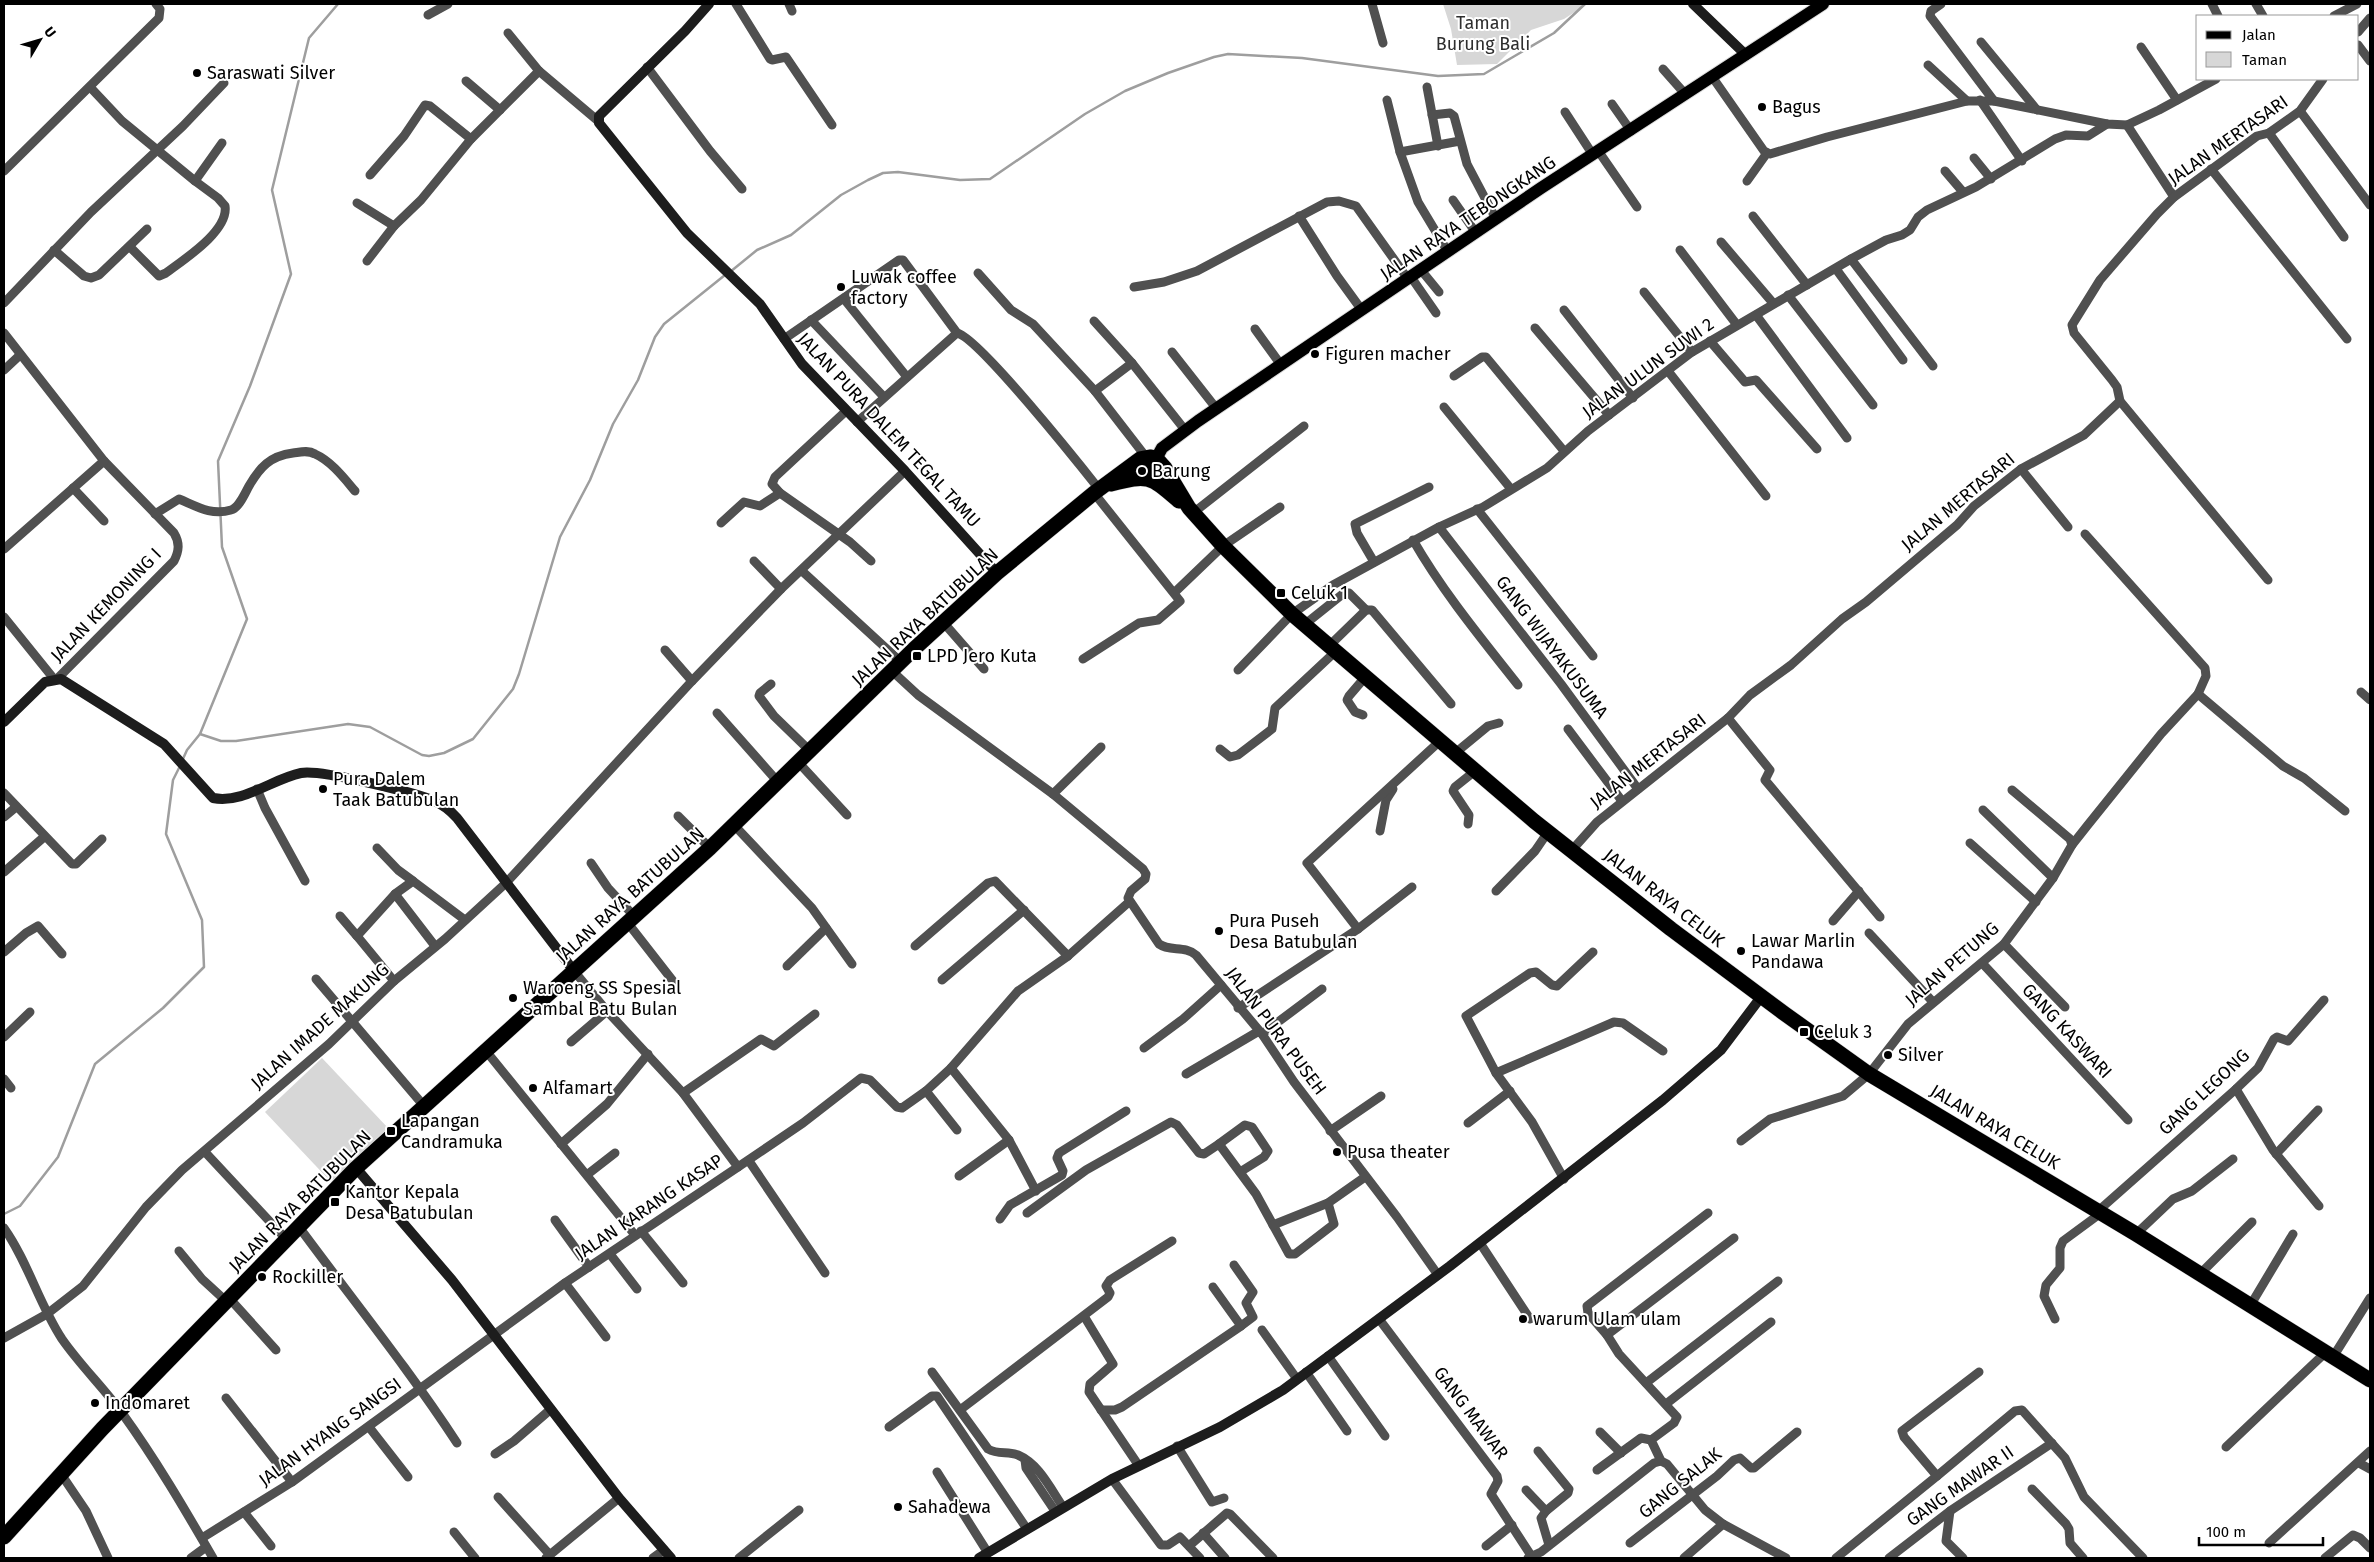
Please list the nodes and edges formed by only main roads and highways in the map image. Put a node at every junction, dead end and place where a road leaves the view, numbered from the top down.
1 (1824, 4) edge
2 (1151, 458) junction
3 (1146, 477) junction
4 (1100, 489) junction
5 (1191, 510) junction
6 (2370, 1380) edge
7 (4, 1538) edge

1 - 2 main road, JALAN RAYA TEBONGKANG
2 - 3 main road, JALAN RAYA TEBONGKANG
2 - 4 highway, JALAN RAYA BATUBULAN
2 - 5 highway, JALAN RAYA CELUK
3 - 4 highway, JALAN RAYA BATUBULAN
3 - 5 highway, JALAN RAYA CELUK
4 - 7 highway, JALAN RAYA BATUBULAN
5 - 6 highway, JALAN RAYA CELUK

